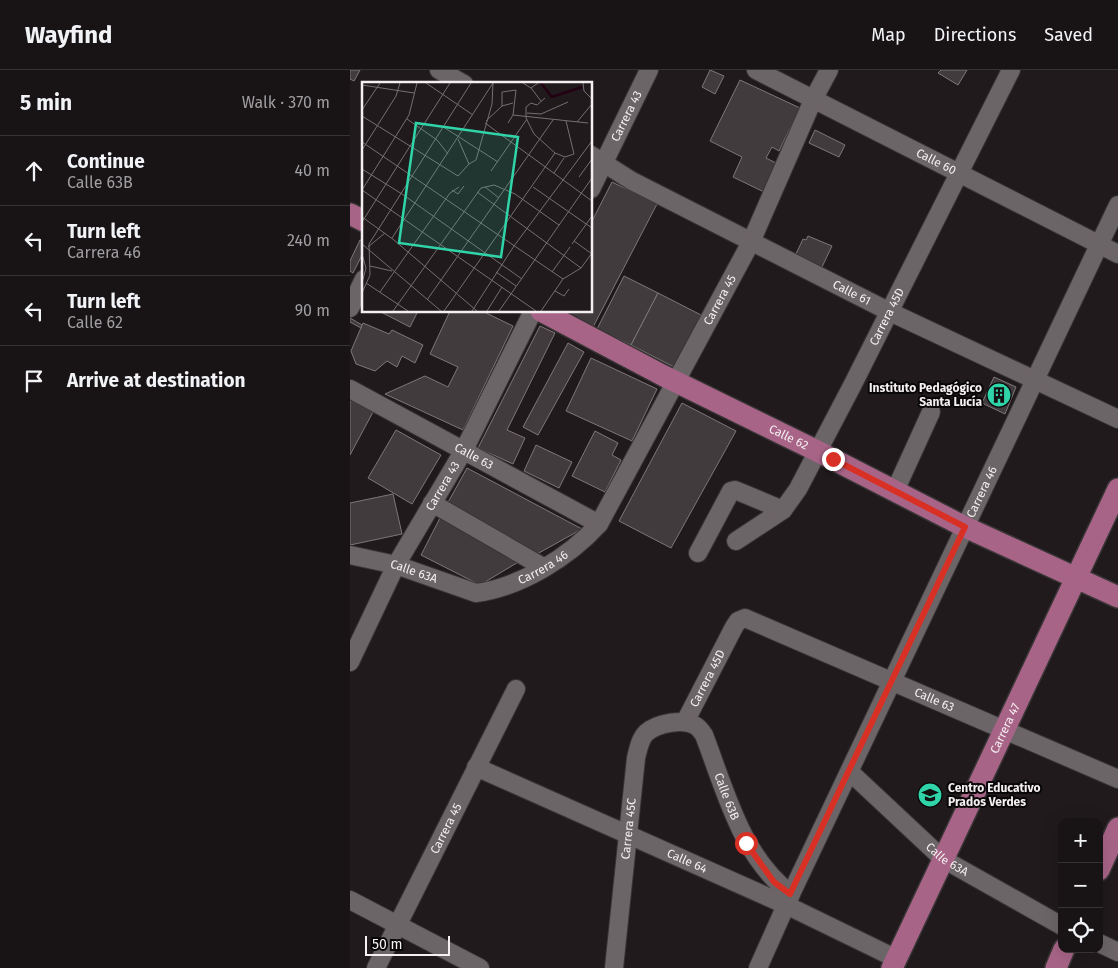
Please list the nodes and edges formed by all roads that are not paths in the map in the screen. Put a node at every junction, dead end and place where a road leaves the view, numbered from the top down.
1 (439, 70) edge
2 (472, 70) edge
3 (649, 70) edge
4 (756, 70) edge
5 (829, 70) edge
6 (1011, 70) edge
7 (460, 82) edge
8 (465, 82) edge
9 (813, 100) junction
10 (598, 159) edge
11 (959, 175) junction
12 (592, 186) edge
13 (1118, 205) edge
14 (350, 214) edge
15 (362, 220) edge
16 (751, 242) junction
17 (1099, 245) junction
18 (1118, 254) edge
19 (362, 283) edge
20 (350, 308) edge
21 (533, 312) edge
22 (543, 312) edge
23 (890, 312) junction
24 (675, 381) junction
25 (1035, 381) junction
26 (350, 389) edge
27 (931, 412) dead end
28 (1118, 420) edge
29 (464, 450) junction
30 (818, 451) junction
31 (1118, 489) edge
32 (895, 491) junction
33 (432, 503) junction
34 (783, 510) junction
35 (599, 524) junction
36 (965, 527) junction
37 (736, 541) dead end
38 (698, 553) dead end
39 (350, 555) edge
40 (396, 566) junction
41 (543, 567) junction
42 (1076, 578) junction
43 (476, 593) joint
44 (1118, 598) edge
45 (750, 619) joint
46 (350, 662) edge
47 (892, 682) junction
48 (516, 689) dead end
49 (685, 722) junction
50 (1003, 731) junction
51 (476, 767) junction
52 (850, 772) junction
53 (1118, 780) edge
54 (1118, 828) edge
55 (628, 836) junction
56 (943, 859) junction
57 (1102, 863) edge
58 (350, 900) edge
59 (788, 900) junction
60 (398, 923) junction
61 (1058, 924) edge
62 (1103, 946) edge
63 (1118, 952) edge
64 (1062, 953) edge
65 (895, 963) edge
66 (376, 968) edge
67 (480, 968) edge
68 (614, 968) edge
69 (758, 968) edge
70 (1056, 968) edge

1 - 7 street
2 - 8 street
3 - 10 street, Carrera 43
4 - 9 street, Calle 60
5 - 9 street, Carrera 45
6 - 11 street, Carrera 45D
9 - 11 street, Calle 60
9 - 16 street, Carrera 45
10 - 12 street, Carrera 43
10 - 16 street, Calle 61
11 - 17 street, Calle 60
11 - 23 street, Carrera 45D
13 - 17 street, Carrera 46
14 - 15 main road
16 - 23 street, Calle 61
16 - 24 street, Carrera 45
17 - 18 street, Calle 60
17 - 25 street, Carrera 46
19 - 20 street
21 - 29 street, Carrera 43
22 - 24 main road, Calle 62
23 - 25 street, Calle 61
23 - 30 street, Carrera 45D
24 - 30 main road, Calle 62
24 - 35 street, Carrera 45
25 - 28 street, Calle 61
25 - 36 street, Carrera 46
26 - 29 street, Calle 63
27 - 32 street
29 - 33 street, Carrera 43
29 - 35 street, Calle 63
30 - 32 main road, Calle 62
30 - 34 street, Carrera 45D
31 - 42 main road, Carrera 47
32 - 36 main road, Calle 62
33 - 40 street, Carrera 43
33 - 41 street
34 - 37 street, Carrera 45D
34 - 38 street
35 - 41 street, Carrera 46
36 - 42 main road, Calle 62
36 - 47 street, Carrera 46
39 - 40 street, Calle 63A
40 - 43 street, Calle 63A
40 - 46 street, Carrera 43
41 - 43 street, Carrera 46
42 - 44 main road, Calle 62
42 - 50 main road, Carrera 47
45 - 47 street, Calle 63
45 - 49 street, Carrera 45D
47 - 50 street, Calle 63
47 - 52 street, Carrera 46
48 - 51 street, Carrera 45
49 - 55 street, Carrera 45C
49 - 59 street, Calle 63B
50 - 53 street, Calle 63
50 - 56 main road, Carrera 47
51 - 55 street, Calle 64
51 - 60 street, Carrera 45
52 - 56 street, Calle 63A
52 - 59 street, Carrera 46
54 - 57 main road
55 - 59 street, Calle 64
55 - 68 street, Carrera 45C
56 - 61 street, Calle 63A
56 - 65 main road, Carrera 47
58 - 60 street
59 - 65 street, Calle 64
59 - 69 street, Carrera 46
60 - 66 street, Carrera 45
60 - 67 street
62 - 63 street
64 - 70 main road

